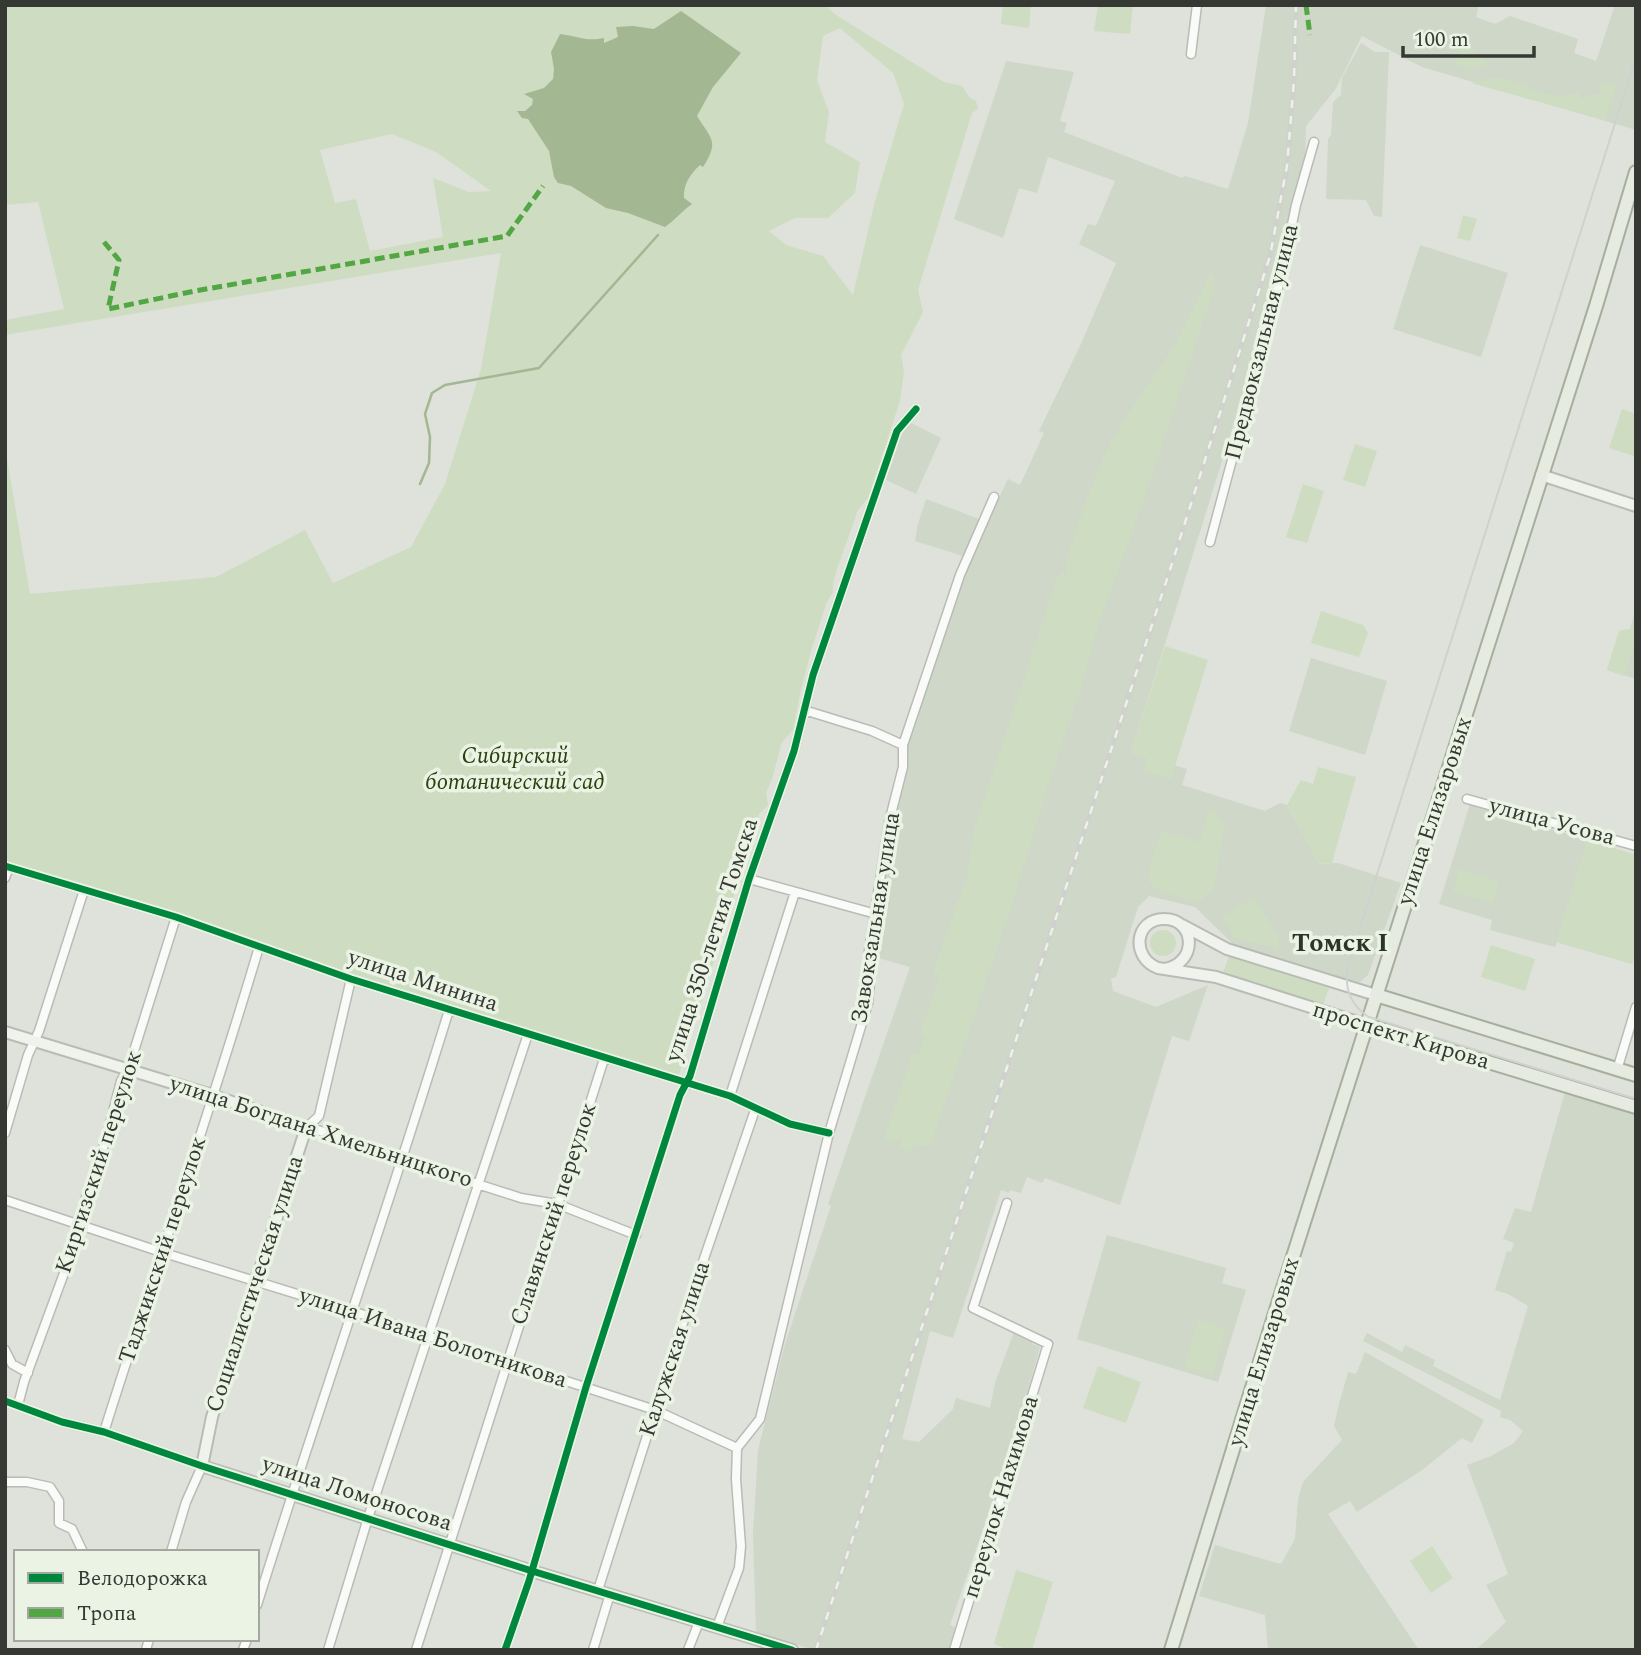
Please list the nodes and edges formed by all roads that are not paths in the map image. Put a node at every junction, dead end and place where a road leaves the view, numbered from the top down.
1 (1196, 5) edge
2 (1191, 54) dead end
3 (1314, 142) dead end
4 (1636, 172) edge
5 (916, 409) dead end
6 (1541, 475) junction
7 (994, 497) dead end
8 (1636, 506) edge
9 (1210, 542) dead end
10 (804, 710) junction
11 (903, 745) junction
12 (1467, 799) dead end
13 (1636, 846) edge
14 (7, 867) edge
15 (5, 878) edge
16 (749, 879) junction
17 (84, 890) junction
18 (794, 892) junction
19 (876, 914) junction
20 (176, 917) junction
21 (1178, 923) junction
22 (259, 947) junction
23 (1165, 969) junction
24 (351, 979) junction
25 (1376, 995) junction
26 (1636, 1007) edge
27 (449, 1010) junction
28 (1367, 1025) junction
29 (5, 1032) edge
30 (528, 1034) junction
31 (35, 1040) junction
32 (604, 1059) junction
33 (128, 1070) junction
34 (1617, 1070) junction
35 (1636, 1075) edge
36 (685, 1084) junction
37 (215, 1096) junction
38 (730, 1097) junction
39 (1636, 1107) edge
40 (755, 1110) junction
41 (306, 1128) junction
42 (5, 1133) edge
43 (829, 1133) junction
44 (403, 1160) junction
45 (479, 1184) junction
46 (5, 1199) edge
47 (1007, 1203) dead end
48 (557, 1204) junction
49 (77, 1224) junction
50 (636, 1235) junction
51 (161, 1252) junction
52 (257, 1282) junction
53 (352, 1311) junction
54 (429, 1337) junction
55 (5, 1350) edge
56 (507, 1362) junction
57 (28, 1373) junction
58 (586, 1387) junction
59 (5, 1401) edge
60 (18, 1405) junction
61 (655, 1410) junction
62 (104, 1432) junction
63 (737, 1448) junction
64 (202, 1465) junction
65 (5, 1482) edge
66 (292, 1493) junction
67 (369, 1518) junction
68 (450, 1544) junction
69 (82, 1550) edge
70 (172, 1550) edge
71 (532, 1571) junction
72 (598, 1590) junction
73 (610, 1594) junction
74 (259, 1599) edge
75 (699, 1622) junction
76 (717, 1627) junction
77 (328, 1650) edge
78 (416, 1650) edge
79 (505, 1650) edge
80 (593, 1650) edge
81 (688, 1650) edge
82 (792, 1650) edge
83 (954, 1650) edge
84 (1171, 1650) edge

1 - 2 street
3 - 9 street, Предвокзальная улица
4 - 6 main road, улица Елизаровых
5 - 10 street, улица 350-летия Томска
6 - 8 street
6 - 25 main road, улица Елизаровых
7 - 11 street, Завокзальная улица
10 - 11 street
10 - 16 street, улица 350-летия Томска
11 - 19 street, Завокзальная улица
12 - 13 street, улица Усова
14 - 15 street
14 - 17 street, улица Минина
16 - 18 street
16 - 36 street, улица 350-летия Томска
17 - 20 street, улица Минина
17 - 31 street
18 - 19 street
18 - 38 street
19 - 43 street, Завокзальная улица
20 - 22 street, улица Минина
20 - 33 street, Киргизский переулок
21 - 23 street
21 - 23 street
21 - 25 street, проспект Кирова
22 - 24 street, улица Минина
22 - 37 street, Таджикский переулок
23 - 28 street, проспект Кирова
24 - 27 street, улица Минина
24 - 41 street, Социалистическая улица
25 - 28 main road, улица Елизаровых
25 - 34 main road, проспект Кирова
26 - 34 street
27 - 30 street, улица Минина
27 - 44 street
28 - 39 main road, проспект Кирова
28 - 84 main road, улица Елизаровых
29 - 31 street, улица Богдана Хмельницкого
30 - 32 street, улица Минина
30 - 45 street
31 - 33 street, улица Богдана Хмельницкого
31 - 42 street
32 - 36 street, улица Минина
32 - 48 street, Славянский переулок
33 - 37 street, улица Богдана Хмельницкого
33 - 49 street, Киргизский переулок
34 - 35 main road, проспект Кирова
36 - 38 street, улица Минина
36 - 50 street, улица 350-летия Томска
37 - 41 street, улица Богдана Хмельницкого
37 - 51 street, Таджикский переулок
38 - 40 street, улица Минина
40 - 43 street, улица Минина
40 - 61 street, Калужская улица
41 - 44 street, улица Богдана Хмельницкого
41 - 52 street, Социалистическая улица
43 - 63 street, Завокзальная улица
44 - 45 street, улица Богдана Хмельницкого
44 - 53 street
45 - 48 street, улица Богдана Хмельницкого
45 - 54 street
46 - 49 street, улица Ивана Болотникова
47 - 83 street, переулок Нахимова
48 - 50 street, улица Богдана Хмельницкого
48 - 56 street, Славянский переулок
49 - 51 street, улица Ивана Болотникова
49 - 57 street, Киргизский переулок
50 - 58 street, улица 350-летия Томска
51 - 52 street, улица Ивана Болотникова
51 - 62 street, Таджикский переулок
52 - 53 street, улица Ивана Болотникова
52 - 64 street, Социалистическая улица
53 - 54 street, улица Ивана Болотникова
53 - 66 street
54 - 56 street, улица Ивана Болотникова
54 - 67 street
55 - 57 street
56 - 58 street, улица Ивана Болотникова
56 - 68 street, Славянский переулок
57 - 60 street, Киргизский переулок
58 - 61 street, улица Ивана Болотникова
58 - 71 street, улица 350-летия Томска
59 - 60 street, улица Ломоносова
60 - 62 street, улица Ломоносова
61 - 63 street, улица Ивана Болотникова
61 - 72 street, Калужская улица
62 - 64 street, улица Ломоносова
63 - 76 street
64 - 66 street, улица Ломоносова
64 - 70 street, Социалистическая улица
65 - 69 street
66 - 67 street, улица Ломоносова
66 - 74 street
67 - 68 street, улица Ломоносова
67 - 77 street
68 - 71 street, улица Ломоносова
68 - 78 street, Славянский переулок
71 - 72 street, улица Ломоносова
71 - 79 street, улица 350-летия Томска
72 - 73 street, улица Ломоносова
73 - 75 street, улица Ломоносова
73 - 80 street
75 - 76 street, улица Ломоносова
75 - 81 street
76 - 82 street, улица Ломоносова

